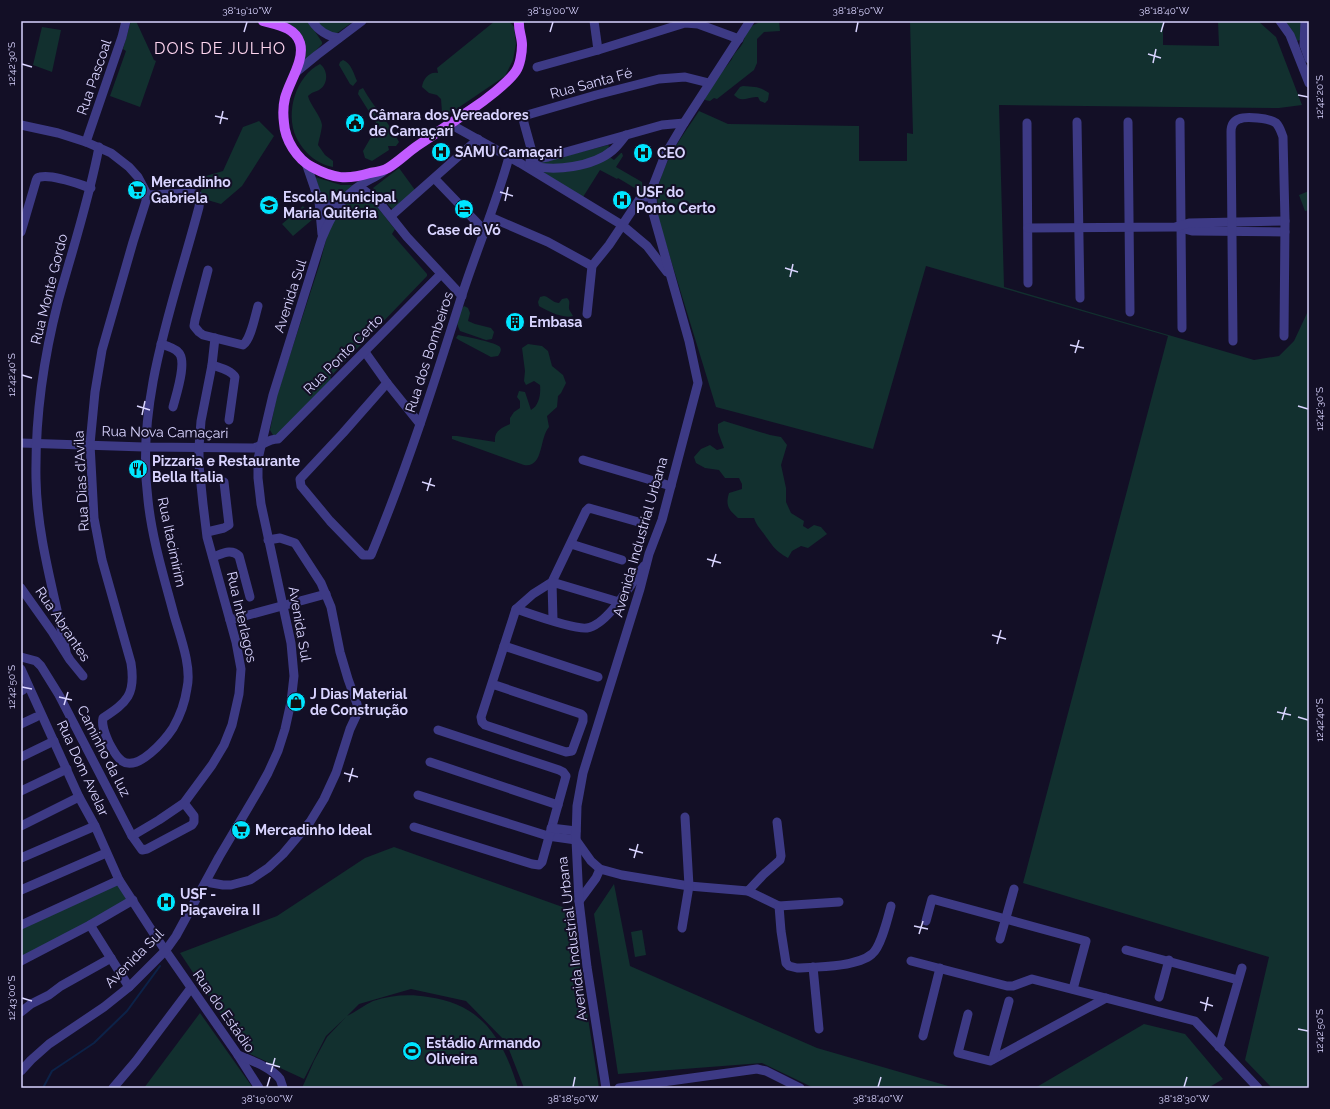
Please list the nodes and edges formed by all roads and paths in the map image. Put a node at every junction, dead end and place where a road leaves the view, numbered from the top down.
1 (126, 21) edge
2 (263, 21) edge
3 (362, 21) edge
4 (594, 21) edge
5 (750, 21) edge
6 (1280, 21) edge
7 (1305, 21) edge
8 (276, 22) edge
9 (518, 23) edge
10 (314, 25) edge
11 (339, 38) junction
12 (739, 39) junction
13 (328, 46) junction
14 (598, 50) junction
15 (1309, 59) edge
16 (537, 67) dead end
17 (296, 73) junction
18 (709, 83) junction
19 (1309, 84) edge
20 (1077, 122) dead end
21 (1128, 122) dead end
22 (1180, 122) dead end
23 (684, 123) junction
24 (1027, 123) dead end
25 (450, 124) junction
26 (21, 125) edge
27 (626, 135) junction
28 (478, 139) junction
29 (86, 142) junction
30 (99, 147) junction
31 (509, 157) junction
32 (534, 159) junction
33 (306, 163) junction
34 (520, 163) junction
35 (386, 169) junction
36 (435, 179) junction
37 (91, 188) junction
38 (356, 189) junction
39 (147, 195) junction
40 (652, 197) junction
41 (21, 199) edge
42 (344, 200) junction
43 (319, 201) junction
44 (30, 203) junction
45 (391, 216) junction
46 (490, 217) junction
47 (1285, 221) junction
48 (622, 225) junction
49 (1130, 227) junction
50 (1179, 227) junction
51 (1231, 227) junction
52 (1028, 228) junction
53 (1079, 228) junction
54 (485, 231) junction
55 (21, 232) edge
56 (1285, 232) junction
57 (659, 237) junction
58 (322, 238) junction
59 (647, 246) junction
60 (592, 266) junction
61 (208, 270) dead end
62 (441, 274) junction
63 (671, 277) junction
64 (1028, 283) dead end
65 (462, 296) junction
66 (1080, 298) dead end
67 (258, 306) dead end
68 (1130, 312) dead end
69 (587, 314) dead end
70 (1182, 328) dead end
71 (1284, 336) dead end
72 (215, 338) junction
73 (1232, 341) dead end
74 (161, 344) junction
75 (365, 352) junction
76 (212, 365) junction
77 (387, 383) junction
78 (173, 407) dead end
79 (229, 420) dead end
80 (420, 424) junction
81 (21, 443) edge
82 (36, 443) junction
83 (90, 444) junction
84 (260, 446) junction
85 (144, 447) junction
86 (199, 447) junction
87 (583, 460) dead end
88 (224, 482) dead end
89 (671, 486) junction
90 (642, 523) dead end
91 (207, 532) junction
92 (268, 540) junction
93 (571, 544) junction
94 (213, 557) junction
95 (622, 560) dead end
96 (647, 561) junction
97 (552, 582) junction
98 (631, 583) junction
99 (642, 584) junction
100 (21, 588) edge
101 (326, 594) junction
102 (250, 597) dead end
103 (619, 602) junction
104 (284, 606) junction
105 (57, 609) junction
106 (516, 609) junction
107 (40, 614) junction
108 (230, 620) junction
109 (554, 620) junction
110 (504, 646) junction
111 (66, 652) junction
112 (21, 657) edge
113 (21, 669) edge
114 (82, 676) dead end
115 (598, 677) dead end
116 (492, 684) junction
117 (36, 717) dead end
118 (21, 724) edge
119 (438, 730) dead end
120 (54, 741) junction
121 (114, 753) joint
122 (21, 758) edge
123 (430, 762) dead end
124 (67, 769) junction
125 (21, 791) edge
126 (418, 796) dead end
127 (79, 797) junction
128 (184, 803) junction
129 (558, 805) junction
130 (685, 817) dead end
131 (777, 822) dead end
132 (21, 826) edge
133 (95, 826) junction
134 (414, 827) dead end
135 (550, 832) junction
136 (132, 836) junction
137 (576, 836) junction
138 (106, 853) junction
139 (21, 858) edge
140 (591, 861) junction
141 (577, 866) junction
142 (600, 869) junction
143 (577, 877) junction
144 (119, 880) junction
145 (594, 881) junction
146 (206, 882) junction
147 (689, 886) junction
148 (1014, 889) dead end
149 (21, 890) edge
150 (748, 891) junction
151 (133, 900) junction
152 (579, 901) junction
153 (839, 902) dead end
154 (779, 906) junction
155 (891, 906) dead end
156 (1005, 920) junction
157 (926, 921) dead end
158 (21, 925) edge
159 (90, 925) junction
160 (682, 928) dead end
161 (1000, 939) dead end
162 (166, 950) junction
163 (1126, 950) dead end
164 (111, 958) junction
165 (911, 960) dead end
166 (1169, 960) junction
167 (21, 961) edge
168 (813, 967) junction
169 (940, 968) junction
170 (1242, 968) dead end
171 (1238, 980) junction
172 (129, 987) junction
173 (191, 988) junction
174 (1073, 989) junction
175 (1159, 997) dead end
176 (1106, 998) junction
177 (1009, 1001) dead end
178 (21, 1012) edge
179 (968, 1014) dead end
180 (819, 1028) dead end
181 (923, 1036) dead end
182 (1219, 1047) junction
183 (238, 1055) junction
184 (993, 1060) junction
185 (21, 1071) edge
186 (608, 1087) edge
187 (113, 1088) edge
188 (258, 1088) edge
189 (282, 1088) edge
190 (619, 1088) edge
191 (800, 1088) edge
192 (1258, 1088) edge

1 - 29 street, Rua Pascoal
2 - 8 main road
3 - 11 street
4 - 14 street
5 - 12 street, Avenida Industrial Urbana
6 - 19 street
7 - 15 street
8 - 17 main road
9 - 25 main road
10 - 11 street
10 - 13 street
11 - 13 street
12 - 14 street
12 - 18 street, Avenida Industrial Urbana
13 - 17 street
14 - 16 street
17 - 33 main road
18 - 23 street, Avenida Industrial Urbana
18 - 32 street, Rua Santa Fé
20 - 53 street
21 - 49 street
22 - 50 street
23 - 27 street
23 - 40 street, Avenida Industrial Urbana
24 - 52 street
25 - 28 street
25 - 35 main road
26 - 29 street
27 - 32 street
27 - 34 street
28 - 31 street
28 - 36 street
29 - 30 street
30 - 37 street, Rua Monte Gordo
30 - 39 street
31 - 34 street
31 - 46 street, Rua dos Bombeiros
32 - 34 street
33 - 35 main road
33 - 43 street, Avenida Sul
34 - 48 street
35 - 38 street, Avenida Sul
36 - 45 street
36 - 54 street
37 - 44 street
37 - 82 street, Rua Monte Gordo
38 - 42 street, Avenida Sul
38 - 45 street
39 - 74 street, Rua Itacimirim
39 - 83 street, Rua Dias d'Avila
40 - 48 street
40 - 57 street, Avenida Industrial Urbana
41 - 44 street
42 - 43 street
42 - 58 street, Avenida Sul
43 - 58 street, Avenida Sul
44 - 55 street
45 - 62 street
46 - 54 street, Rua dos Bombeiros
46 - 60 street
47 - 51 street
47 - 51 street
47 - 56 street
48 - 59 street
48 - 60 street
49 - 50 street
49 - 53 street
49 - 68 street
50 - 51 street
50 - 70 street
51 - 56 street
51 - 73 street
52 - 53 street
52 - 64 street
53 - 66 street
54 - 65 street, Rua dos Bombeiros
56 - 71 street
57 - 59 street
57 - 63 street, Avenida Industrial Urbana
58 - 84 street, Avenida Sul
59 - 63 street
60 - 69 street
61 - 72 street
62 - 65 street
62 - 75 street, Rua Ponto Certo
63 - 89 street, Avenida Industrial Urbana
65 - 80 street, Rua dos Bombeiros
67 - 72 street
72 - 76 street, Rua Interlagos
74 - 78 street
74 - 85 street, Rua Itacimirim
75 - 77 street
75 - 84 street, Rua Ponto Certo
76 - 79 street
76 - 86 street, Rua Interlagos
77 - 80 street
77 - 80 street, Rua dos Bombeiros
81 - 82 street, Rua Nova Camaçari
82 - 83 street, Rua Nova Camaçari
82 - 105 street, Rua Monte Gordo
83 - 85 street, Rua Nova Camaçari
83 - 121 street, Rua Dias d'Avila
84 - 86 street, Rua Nova Camaçari
84 - 92 street, Avenida Sul
85 - 86 street, Rua Nova Camaçari
85 - 121 street, Rua Itacimirim
86 - 91 street, Rua Interlagos
87 - 89 street
88 - 91 street
89 - 96 street, Avenida Industrial Urbana
90 - 93 street
91 - 94 street, Rua Interlagos
92 - 101 street
92 - 104 street, Avenida Sul
93 - 95 street
93 - 97 street
94 - 102 street
94 - 108 street, Rua Interlagos
96 - 98 street
96 - 99 street, Avenida Industrial Urbana
97 - 103 street
97 - 106 street
97 - 109 street
98 - 99 street
98 - 103 street
99 - 137 street, Avenida Industrial Urbana
100 - 107 street, Rua Abrantes
101 - 104 street
101 - 146 street
103 - 109 street
104 - 108 street
104 - 146 street, Avenida Sul
105 - 107 street
105 - 111 street, Rua Monte Gordo
106 - 109 street
106 - 110 street
107 - 111 street, Rua Abrantes
108 - 128 street, Rua Interlagos
110 - 115 street
110 - 116 street
111 - 114 street, Rua Abrantes
112 - 136 street, Caminho da luz
113 - 120 street, Rua Dom Avelar
116 - 116 street
117 - 118 street
119 - 129 street
120 - 122 street
120 - 124 street, Rua Dom Avelar
123 - 129 street
124 - 125 street
124 - 127 street, Rua Dom Avelar
126 - 135 street
127 - 132 street
127 - 133 street, Rua Dom Avelar
128 - 136 street, Rua Interlagos
128 - 136 street, Caminho da luz
129 - 135 street
130 - 147 street
131 - 150 street
133 - 138 street, Rua Dom Avelar
133 - 139 street
134 - 135 street
135 - 137 street
137 - 140 street
137 - 141 street, Avenida Industrial Urbana
138 - 144 street, Rua Dom Avelar
138 - 149 street
140 - 141 street
140 - 142 street
141 - 143 street, Avenida Industrial Urbana
142 - 145 street
142 - 147 street
143 - 145 street
143 - 152 street, Avenida Industrial Urbana
144 - 151 street, Rua Dom Avelar
144 - 158 street
145 - 152 street
146 - 162 street, Avenida Sul
147 - 150 street
147 - 160 street
148 - 156 street
150 - 154 street
151 - 159 street
151 - 162 street, Rua do Estádio
152 - 186 street, Avenida Industrial Urbana
153 - 154 street
154 - 168 street
155 - 168 street
156 - 157 street
156 - 161 street
156 - 174 street
159 - 164 street
159 - 167 street
162 - 172 street, Avenida Sul
162 - 173 street, Rua do Estádio
163 - 166 street
164 - 172 street
164 - 178 street
165 - 169 street
166 - 171 street
166 - 175 street
168 - 180 street
169 - 174 street
169 - 181 street
170 - 171 street
171 - 182 street
172 - 185 street, Avenida Sul
173 - 183 street, Rua do Estádio
173 - 187 street
174 - 176 street
176 - 182 street
176 - 184 street
177 - 184 street
179 - 184 street
182 - 192 street
183 - 188 street, Rua do Estádio
183 - 189 street
190 - 191 street

